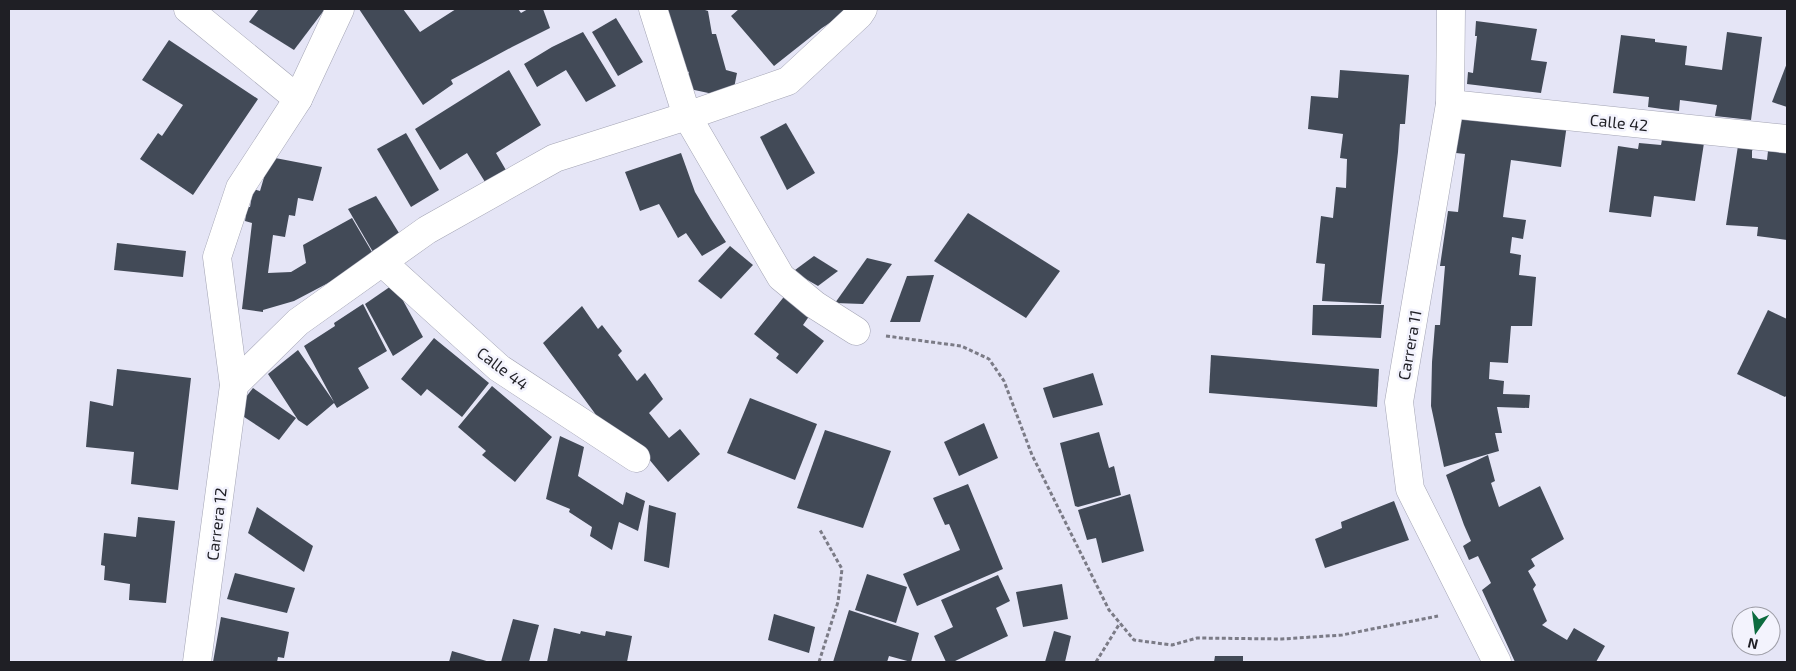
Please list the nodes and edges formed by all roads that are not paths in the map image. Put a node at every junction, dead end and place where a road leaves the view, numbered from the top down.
1 (188, 9) edge
2 (340, 9) edge
3 (653, 9) edge
4 (863, 9) edge
5 (1451, 9) edge
6 (298, 99) junction
7 (1450, 104) junction
8 (688, 116) junction
9 (1787, 139) edge
10 (382, 262) junction
11 (856, 330) road end
12 (234, 385) junction
13 (636, 458) dead end
14 (198, 662) edge
15 (1497, 662) edge

1 - 6 street
2 - 6 street, Carrera 12
3 - 8 street
4 - 8 street
5 - 7 street, Carrera 11
6 - 12 street, Carrera 12
7 - 9 street, Calle 42
7 - 15 street, Carrera 11
8 - 10 street
8 - 11 street
10 - 12 street
10 - 13 street, Calle 44
12 - 14 street, Carrera 12

